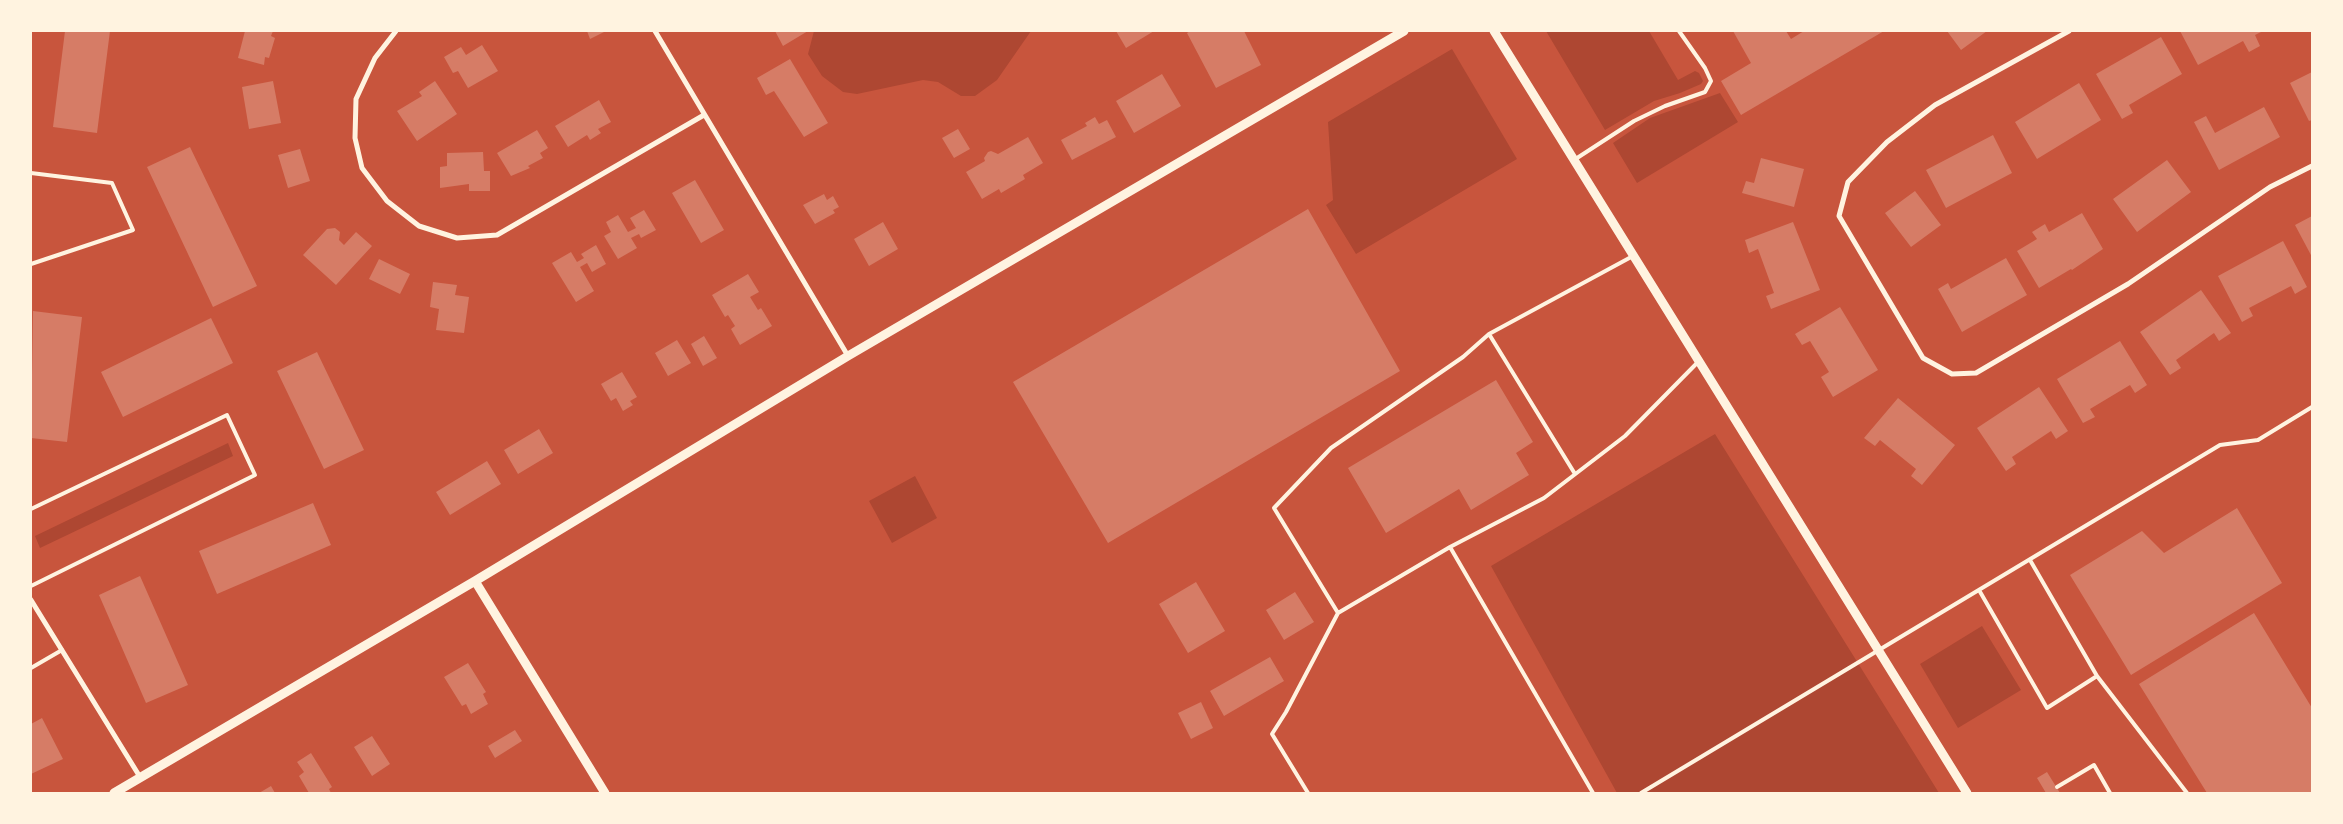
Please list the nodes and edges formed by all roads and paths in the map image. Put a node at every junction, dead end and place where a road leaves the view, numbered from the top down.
1 (396, 31) edge
2 (655, 31) edge
3 (1404, 31) edge
4 (1494, 31) edge
5 (1679, 31) edge
6 (2069, 31) edge
7 (704, 115) junction
8 (1574, 160) junction
9 (2312, 166) edge
10 (31, 173) edge
11 (1634, 255) junction
12 (31, 264) edge
13 (1489, 334) junction
14 (848, 356) junction
15 (1699, 361) junction
16 (2312, 407) edge
17 (1575, 474) junction
18 (31, 509) edge
19 (1450, 547) junction
20 (2030, 560) junction
21 (476, 581) junction
22 (31, 586) edge
23 (1979, 590) junction
24 (31, 600) edge
25 (1338, 613) junction
26 (62, 650) junction
27 (1878, 650) junction
28 (31, 668) edge
29 (2097, 676) junction
30 (140, 777) junction
31 (2057, 787) dead end
32 (114, 793) edge
33 (605, 793) edge
34 (1308, 793) edge
35 (1593, 793) edge
36 (1641, 793) edge
37 (1967, 793) edge
38 (2110, 793) edge
39 (2187, 793) edge

1 - 7 street
2 - 7 street
3 - 14 street
4 - 8 street
5 - 8 lane
6 - 9 street
7 - 14 street
8 - 11 street
10 - 12 lane
11 - 13 lane
11 - 15 street
13 - 17 lane
13 - 25 lane
14 - 21 street
15 - 17 lane
15 - 27 street
16 - 20 lane
17 - 19 lane
18 - 22 lane
19 - 25 lane
19 - 35 lane
20 - 23 lane
20 - 29 lane
21 - 30 street
21 - 33 street
23 - 27 lane
23 - 29 lane
24 - 26 street
25 - 34 lane
26 - 28 lane
26 - 30 street
27 - 36 lane
27 - 37 street
29 - 39 lane
30 - 32 street
31 - 38 lane

